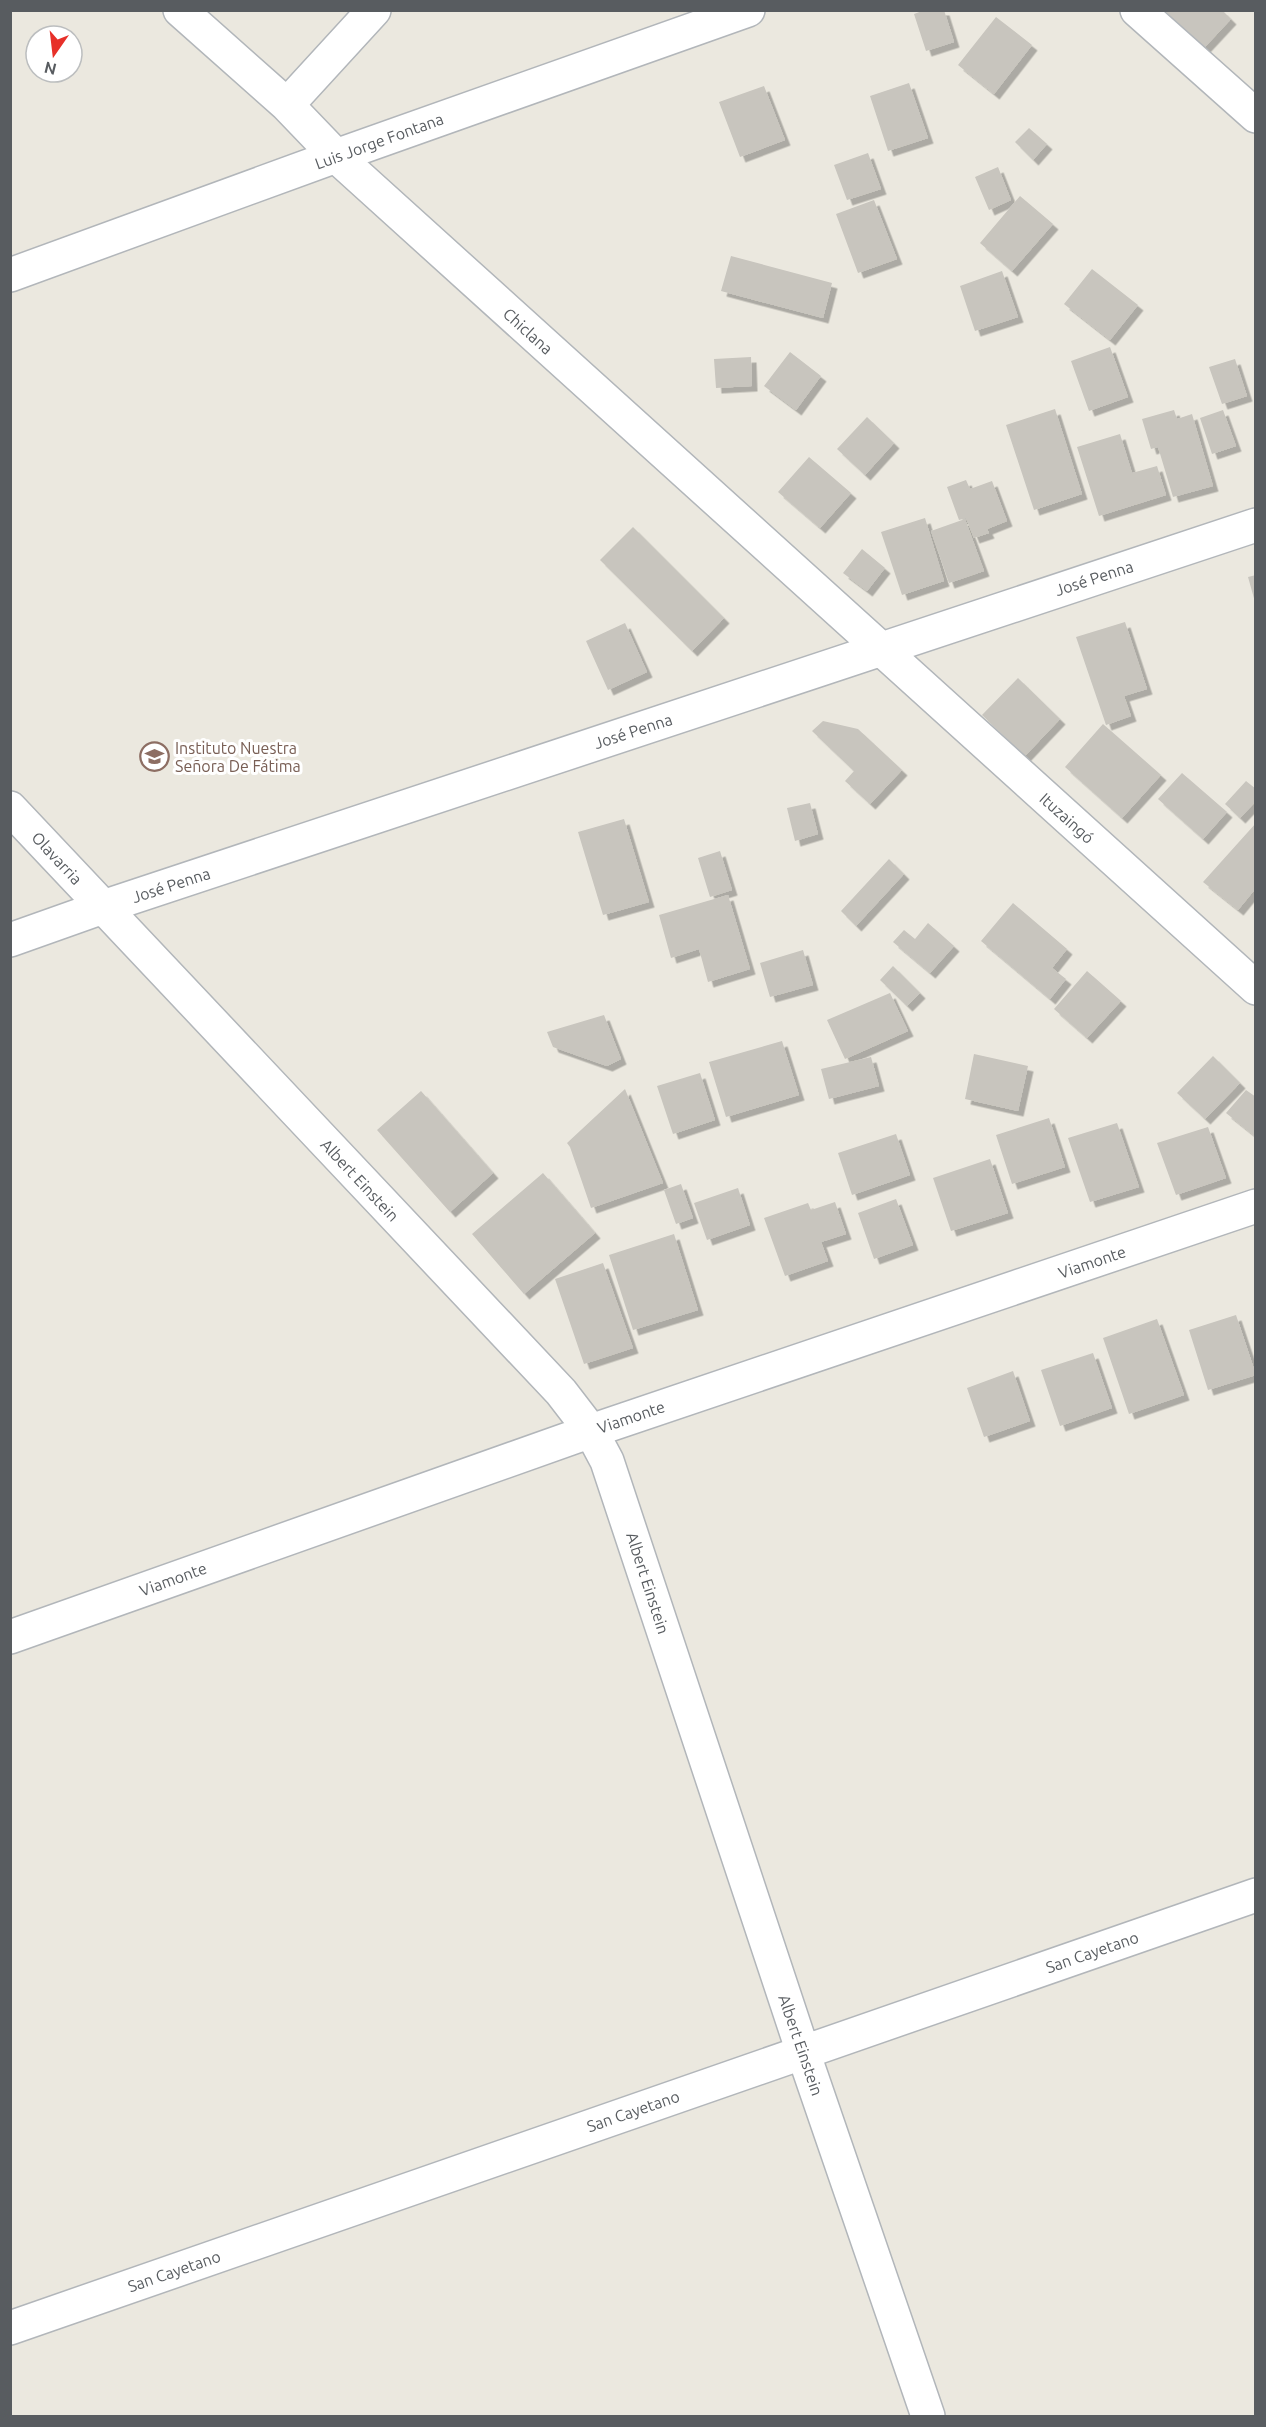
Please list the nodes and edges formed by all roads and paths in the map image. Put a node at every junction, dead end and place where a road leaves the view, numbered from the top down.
1 (180, 10) edge
2 (374, 10) edge
3 (748, 10) edge
4 (1137, 10) edge
5 (287, 105) junction
6 (1256, 116) edge
7 (336, 156) junction
8 (10, 274) edge
9 (1256, 525) edge
10 (879, 649) junction
11 (10, 808) edge
12 (103, 908) junction
13 (10, 940) edge
14 (1256, 988) edge
15 (1256, 1206) edge
16 (591, 1431) junction
17 (10, 1637) edge
18 (1256, 1895) edge
19 (803, 2052) junction
20 (10, 2328) edge
21 (928, 2416) edge

1 - 5 street, Chiclana
2 - 5 street
3 - 7 street, Luis Jorge Fontana
4 - 6 street
5 - 7 street, Chiclana
7 - 8 street, Luis Jorge Fontana
7 - 10 street, Chiclana
9 - 10 street, José Penna
10 - 12 street, José Penna
10 - 14 street, Ituzaingó
11 - 12 street, Olavarria
12 - 13 street, José Penna
12 - 16 street, Albert Einstein
15 - 16 street, Viamonte
16 - 17 street, Viamonte
16 - 19 street, Albert Einstein
18 - 19 street, San Cayetano
19 - 20 street, San Cayetano
19 - 21 street, Albert Einstein

